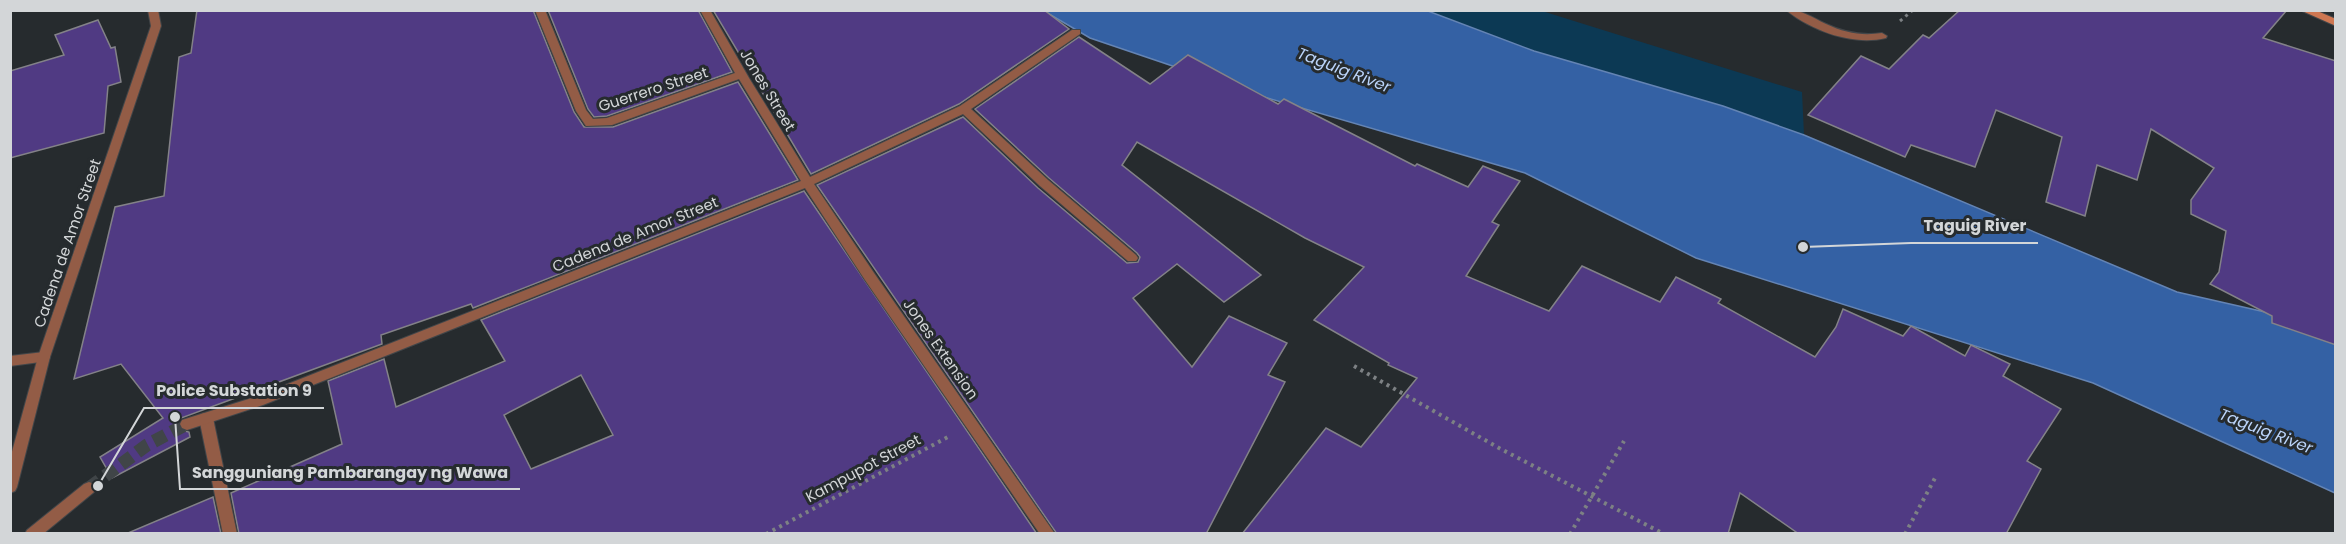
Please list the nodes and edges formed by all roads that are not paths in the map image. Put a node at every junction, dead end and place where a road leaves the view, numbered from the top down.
1 (153, 10) edge
2 (540, 10) edge
3 (705, 10) edge
4 (1791, 10) edge
5 (2305, 10) edge
6 (2336, 23) edge
7 (1076, 32) dead end
8 (1882, 36) dead end
9 (740, 75) junction
10 (964, 109) junction
11 (807, 183) junction
12 (1132, 258) dead end
13 (44, 357) junction
14 (10, 361) edge
15 (206, 418) junction
16 (187, 424) tunnel mouth
17 (10, 487) edge
18 (89, 488) tunnel mouth
19 (32, 534) edge
20 (230, 534) edge
21 (1048, 534) edge

1 - 13 street, Cadena de Amor Street
2 - 9 street, Guerrero Street
3 - 9 street, Jones Street
4 - 8 street
5 - 6 street
7 - 10 street, Cadena de Amor Street
9 - 11 street, Jones Street
10 - 11 street, Cadena de Amor Street
10 - 12 street
11 - 15 street, Cadena de Amor Street
11 - 21 street, Jones Extension
13 - 14 street
13 - 17 street, Cadena de Amor Street
15 - 16 street, Cadena de Amor Street
15 - 20 street
18 - 19 street

